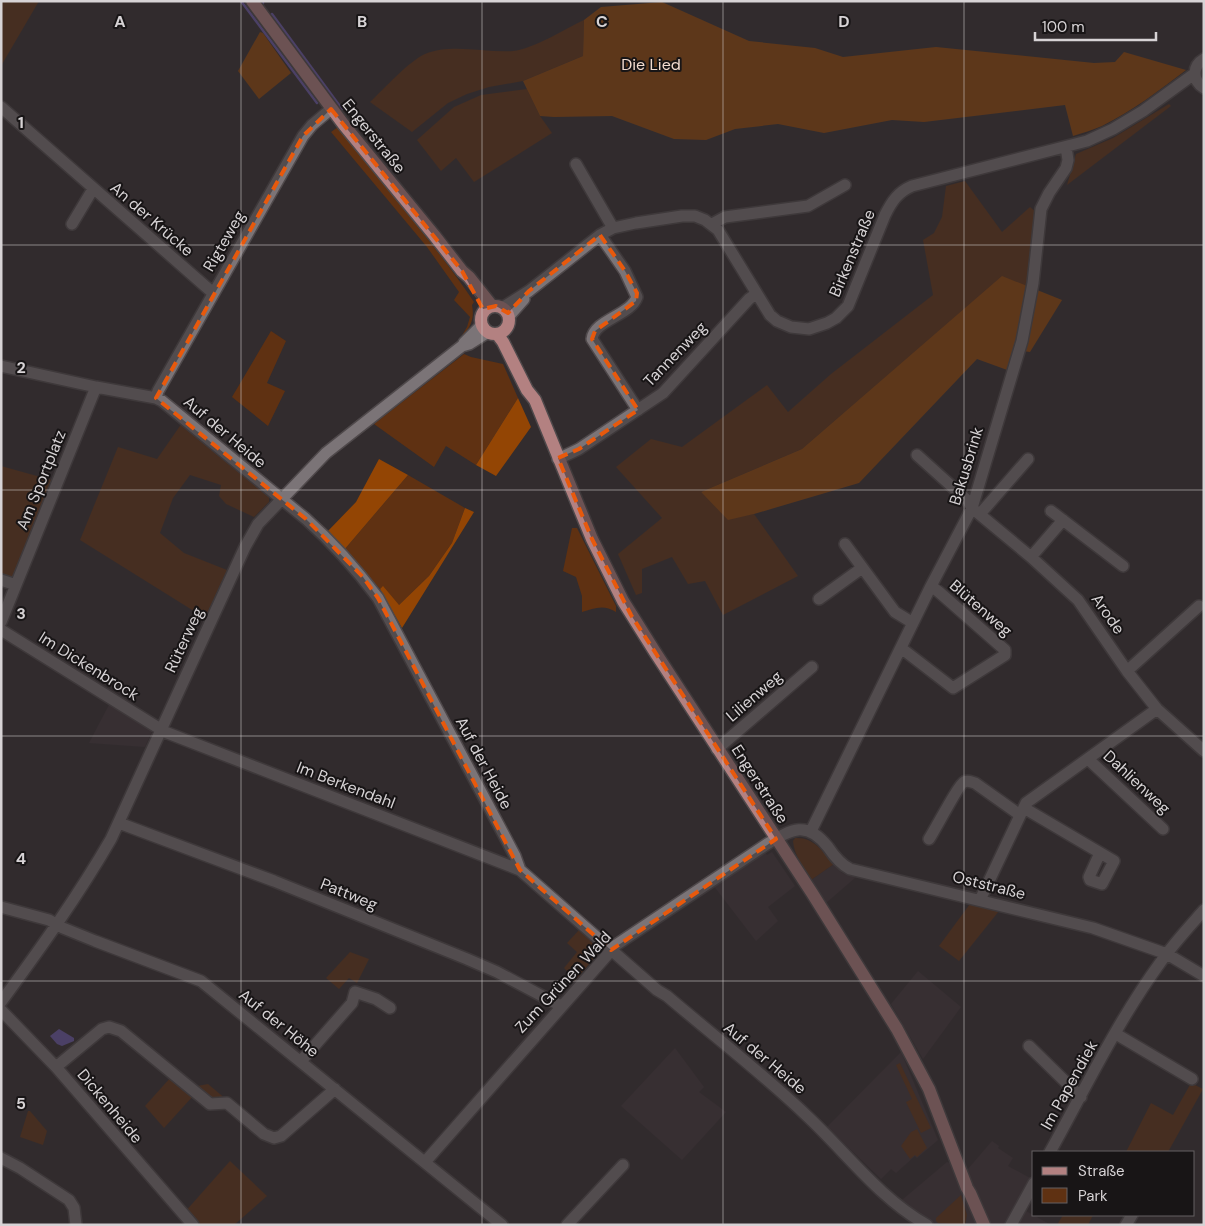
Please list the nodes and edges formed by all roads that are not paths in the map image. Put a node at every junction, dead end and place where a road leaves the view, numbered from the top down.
1 (252, 1) edge
2 (1204, 59) edge
3 (1194, 74) junction
4 (1201, 86) edge
5 (1169, 93) junction
6 (1, 107) edge
7 (332, 109) junction
8 (1066, 147) junction
9 (576, 164) dead end
10 (845, 185) dead end
11 (93, 189) junction
12 (72, 224) dead end
13 (712, 224) junction
14 (612, 228) junction
15 (600, 235) junction
16 (213, 293) junction
17 (756, 294) junction
18 (495, 320) junction
19 (1, 366) edge
20 (96, 387) junction
21 (156, 398) junction
22 (638, 410) junction
23 (917, 455) dead end
24 (558, 459) junction
25 (1028, 459) dead end
26 (281, 499) junction
27 (976, 511) junction
28 (1051, 511) dead end
29 (1063, 520) junction
30 (845, 544) dead end
31 (1031, 557) junction
32 (1123, 566) dead end
33 (862, 568) junction
34 (1, 580) edge
35 (16, 585) junction
36 (931, 586) junction
37 (819, 599) dead end
38 (1199, 606) dead end
39 (1, 622) edge
40 (913, 623) junction
41 (1, 630) edge
42 (901, 648) junction
43 (812, 667) dead end
44 (1127, 671) junction
45 (1157, 709) junction
46 (160, 729) junction
47 (717, 749) junction
48 (1204, 751) edge
49 (1088, 759) junction
50 (1022, 811) junction
51 (119, 823) junction
52 (1163, 829) dead end
53 (810, 831) junction
54 (776, 838) junction
55 (929, 839) dead end
56 (1100, 854) dead end
57 (520, 870) junction
58 (980, 900) junction
59 (1, 907) edge
60 (1204, 910) edge
61 (57, 924) junction
62 (611, 950) junction
63 (1167, 954) junction
64 (1204, 976) edge
65 (1, 1002) edge
66 (561, 1006) junction
67 (390, 1008) dead end
68 (1, 1010) edge
69 (1116, 1034) junction
70 (1029, 1046) dead end
71 (301, 1061) junction
72 (56, 1067) junction
73 (1192, 1079) dead end
74 (335, 1089) junction
75 (1081, 1097) junction
76 (1051, 1151) edge
77 (1, 1158) edge
78 (426, 1162) junction
79 (623, 1166) dead end
80 (1032, 1187) edge
81 (967, 1188) junction
82 (76, 1225) edge
83 (193, 1225) edge
84 (502, 1225) edge
85 (567, 1225) edge
86 (927, 1225) edge
87 (976, 1225) edge
88 (984, 1225) edge
89 (1011, 1225) edge

1 - 7 main road, Engerstraße
2 - 3 street, Birkenstraße
3 - 4 street
3 - 5 street, Birkenstraße
4 - 5 street, Birkenstraße
5 - 8 street, Birkenstraße
6 - 11 street, An der Krücke
7 - 16 street, Rigteweg
7 - 18 main road, Engerstraße
8 - 17 street, Birkenstraße
8 - 27 street, Bakusbrink
9 - 14 street
10 - 13 street
11 - 12 street, An der Krücke
11 - 16 street, An der Krücke
13 - 14 street
13 - 17 street, Birkenstraße
14 - 15 street
15 - 18 street
15 - 22 street
16 - 21 street, Rigteweg
17 - 22 street, Tannenweg
18 - 24 main road, Engerstraße
18 - 26 street, Rüterweg
19 - 20 street, Auf der Heide
20 - 21 street, Auf der Heide
20 - 35 street, Am Sportplatz
21 - 26 street, Auf der Heide
22 - 24 street, Tannenweg
23 - 27 street, Arode
24 - 47 main road, Engerstraße
25 - 27 street
26 - 46 street, Rüterweg
26 - 57 street, Auf der Heide
27 - 31 street, Arode
27 - 36 street, Bakusbrink
28 - 29 street
29 - 31 street
29 - 32 street
30 - 33 street
31 - 44 street, Arode
33 - 37 street
33 - 40 street
34 - 35 street
35 - 39 street, Am Sportplatz
36 - 40 street, Bakusbrink
36 - 42 street, Blütenweg
38 - 44 street
40 - 42 street, Bakusbrink
41 - 46 street, Im Dickenbrock
42 - 53 street, Bakusbrink
43 - 47 street, Lilienweg
44 - 45 street, Arode
45 - 48 street, Arode
45 - 49 street, Dahlienweg
46 - 51 street, Rüterweg
46 - 57 street, Im Berkendahl
47 - 54 main road, Engerstraße
49 - 50 street, Dahlienweg
49 - 52 street, Dahlienweg
50 - 55 street
50 - 56 street
50 - 58 street, Dahlienweg
51 - 61 street, Rüterweg
51 - 66 street, Pattweg
53 - 54 street
53 - 58 street, Oststraße
54 - 62 street, Zum Grünen Wald
54 - 81 main road, Engerstraße
57 - 62 street, Auf der Heide
58 - 63 street, Oststraße
59 - 61 street, Auf der Höhe
60 - 63 street, Im Papendiek
61 - 65 street, Rüterweg
61 - 71 street, Auf der Höhe
62 - 66 street, Zum Grünen Wald
62 - 86 street, Auf der Heide
63 - 64 street, Oststraße
63 - 69 street, Im Papendiek
66 - 78 street, Zum Grünen Wald
67 - 71 street
68 - 72 street, Dickenheide
69 - 73 street, Im Papendiek
69 - 75 street, Im Papendiek
70 - 75 street
71 - 74 street, Auf der Höhe
72 - 74 street
72 - 83 street, Dickenheide
74 - 78 street, Auf der Höhe
75 - 76 street, Im Papendiek
77 - 82 street
78 - 84 street, Auf der Höhe
79 - 85 street
80 - 89 street
81 - 87 main road, Engerstraße
81 - 88 main road, Engerstraße

